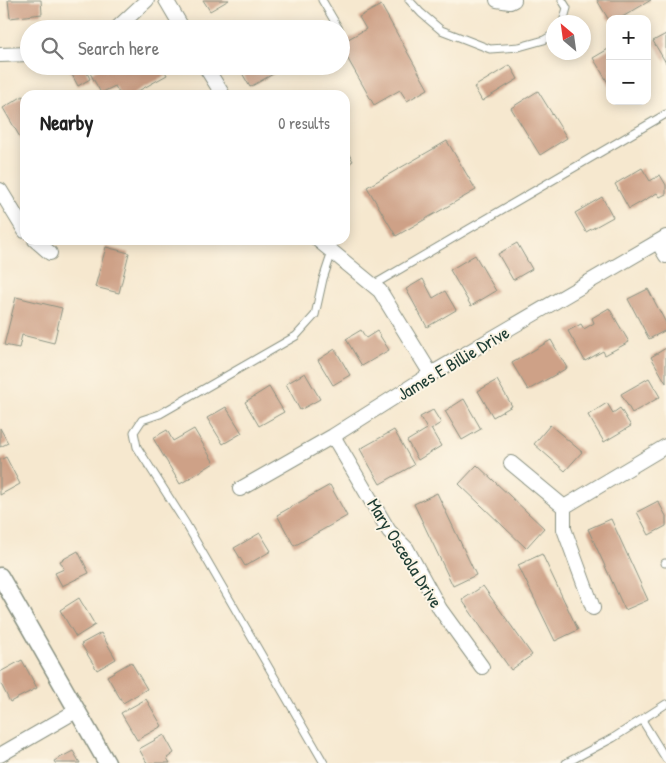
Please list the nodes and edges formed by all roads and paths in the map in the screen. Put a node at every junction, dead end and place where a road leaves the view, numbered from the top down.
1 (147, 0) edge
2 (166, 0) edge
3 (322, 0) edge
4 (409, 0) edge
5 (496, 0) edge
6 (514, 0) edge
7 (562, 0) edge
8 (565, 15) edge
9 (126, 20) edge
10 (178, 20) edge
11 (334, 20) edge
12 (546, 39) edge
13 (0, 54) edge
14 (20, 54) edge
15 (211, 75) edge
16 (220, 90) edge
17 (666, 114) edge
18 (0, 190) edge
19 (20, 223) edge
20 (662, 240) edge
21 (41, 245) edge
22 (324, 245) edge
23 (332, 252) junction
24 (50, 253) dead end
25 (666, 256) edge
26 (373, 285) junction
27 (432, 374) junction
28 (333, 436) junction
29 (666, 446) edge
30 (511, 463) dead end
31 (240, 489) dead end
32 (564, 506) junction
33 (0, 576) edge
34 (593, 608) dead end
35 (482, 667) dead end
36 (666, 704) edge
37 (76, 711) junction
38 (642, 720) junction
39 (0, 756) edge
40 (666, 760) edge
41 (107, 763) edge
42 (324, 763) edge
43 (566, 763) edge

1 - 9 street
2 - 10 street
3 - 11 lane
4 - 12 lane
5 - 6 street
7 - 8 lane
13 - 14 street
15 - 16 street
17 - 26 lane
18 - 19 street
20 - 25 street
20 - 27 street, James E Billie Drive
21 - 24 street
22 - 23 street
23 - 26 street
23 - 42 lane
26 - 27 street
27 - 28 street, James E Billie Drive
28 - 31 street, James E Billie Drive
28 - 35 street, Mary Osceola Drive
29 - 32 street
30 - 32 street
32 - 34 street
33 - 37 street
36 - 38 lane
37 - 39 street
37 - 41 street
38 - 40 lane
38 - 43 lane

